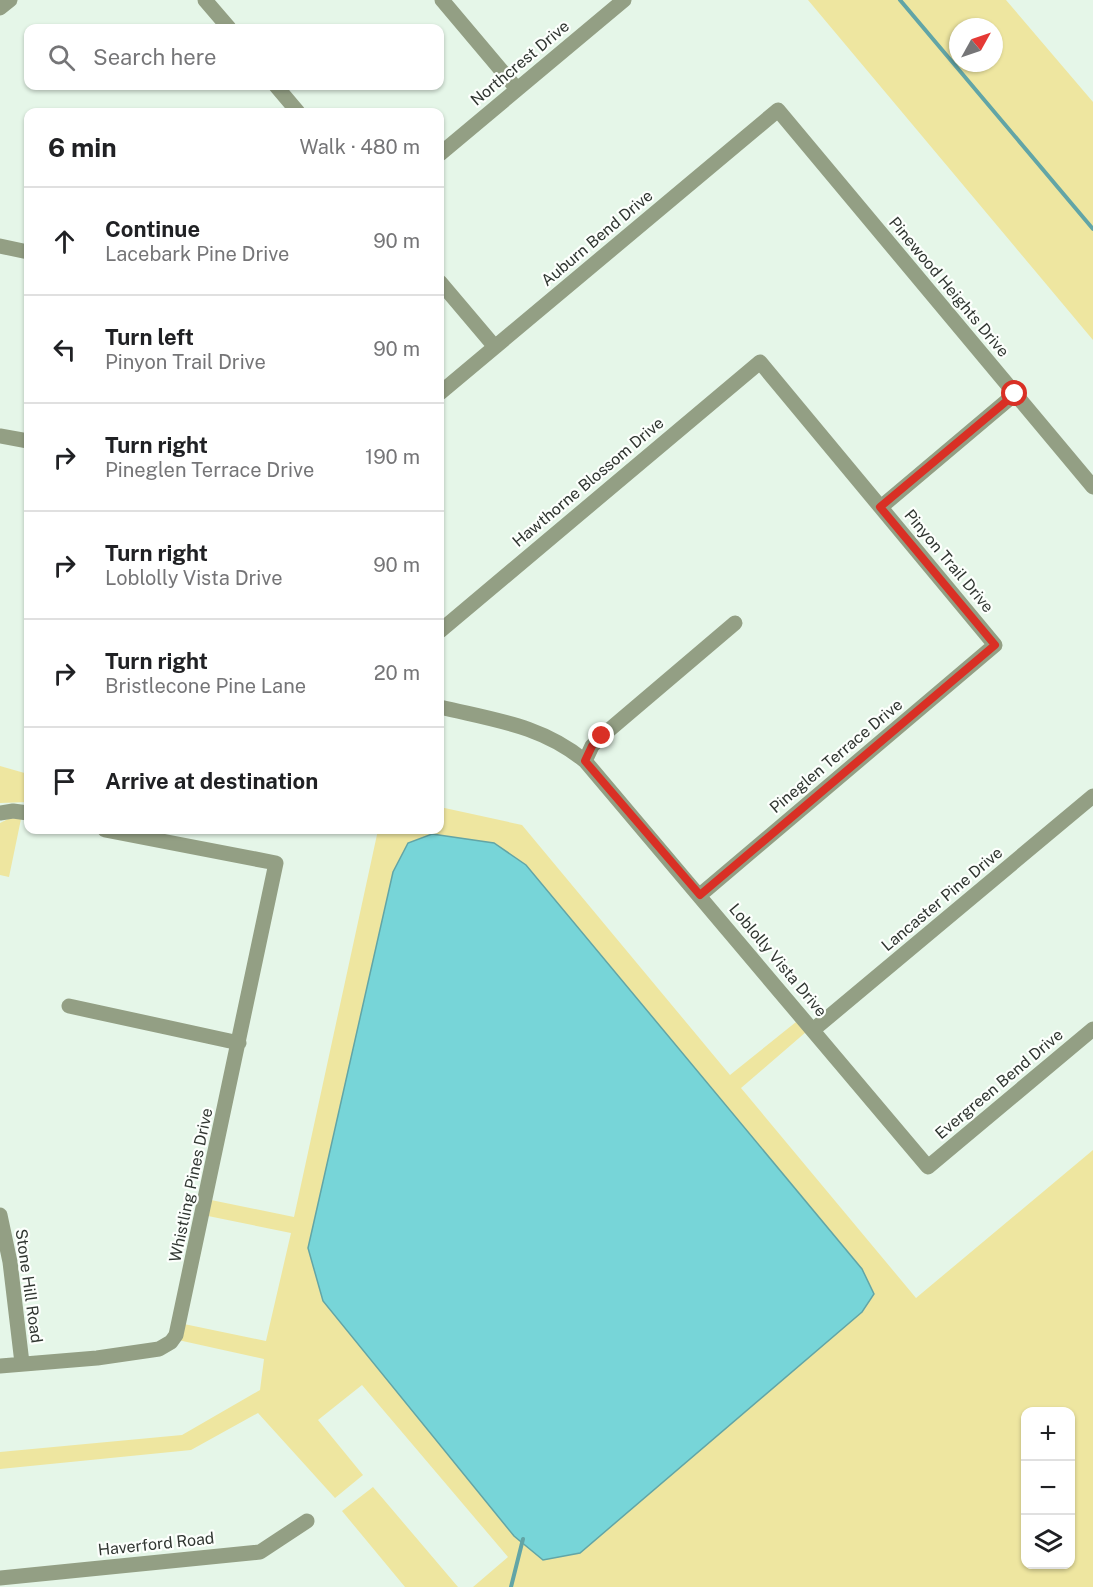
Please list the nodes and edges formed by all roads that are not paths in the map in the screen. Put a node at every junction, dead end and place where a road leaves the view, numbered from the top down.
1 (10, 0) edge
2 (205, 0) edge
3 (442, 0) edge
4 (624, 0) edge
5 (0, 8) edge
6 (225, 24) edge
7 (517, 89) junction
8 (279, 90) edge
9 (295, 108) edge
10 (778, 110) joint
11 (444, 151) edge
12 (0, 246) edge
13 (24, 251) edge
14 (444, 287) edge
15 (495, 347) junction
16 (760, 362) joint
17 (444, 390) edge
18 (1015, 394) junction
19 (0, 436) edge
20 (24, 440) edge
21 (1093, 488) edge
22 (880, 507) junction
23 (735, 624) dead end
24 (444, 628) edge
25 (995, 645) joint
26 (444, 708) edge
27 (585, 761) junction
28 (1093, 796) edge
29 (24, 812) edge
30 (0, 813) edge
31 (126, 834) edge
32 (700, 895) junction
33 (69, 1006) dead end
34 (1093, 1029) edge
35 (813, 1030) junction
36 (239, 1043) junction
37 (928, 1167) joint
38 (0, 1215) edge
39 (22, 1363) junction
40 (0, 1366) edge
41 (307, 1521) dead end
42 (0, 1578) edge

1 - 5 street
2 - 6 street
3 - 7 street
4 - 7 street, Northcrest Drive
7 - 11 street, Northcrest Drive
8 - 9 street
10 - 15 street, Auburn Bend Drive
10 - 18 street, Pinewood Heights Drive
12 - 13 street
14 - 15 street
15 - 17 street, Auburn Bend Drive
16 - 22 street, Pinyon Trail Drive
16 - 24 street, Hawthorne Blossom Drive
18 - 21 street, Pinewood Heights Drive
18 - 22 street
19 - 20 street
22 - 25 street, Pinyon Trail Drive
23 - 27 street
25 - 32 street, Pineglen Terrace Drive
26 - 27 street, Loblolly Vista Drive
27 - 32 street, Loblolly Vista Drive
28 - 35 street, Lancaster Pine Drive
29 - 30 street
31 - 36 street, Whistling Pines Drive
32 - 35 street, Loblolly Vista Drive
33 - 36 street
34 - 37 street, Evergreen Bend Drive
35 - 37 street, Loblolly Vista Drive
36 - 39 street, Whistling Pines Drive
38 - 39 street, Stone Hill Road
39 - 40 street
41 - 42 street, Haverford Road

